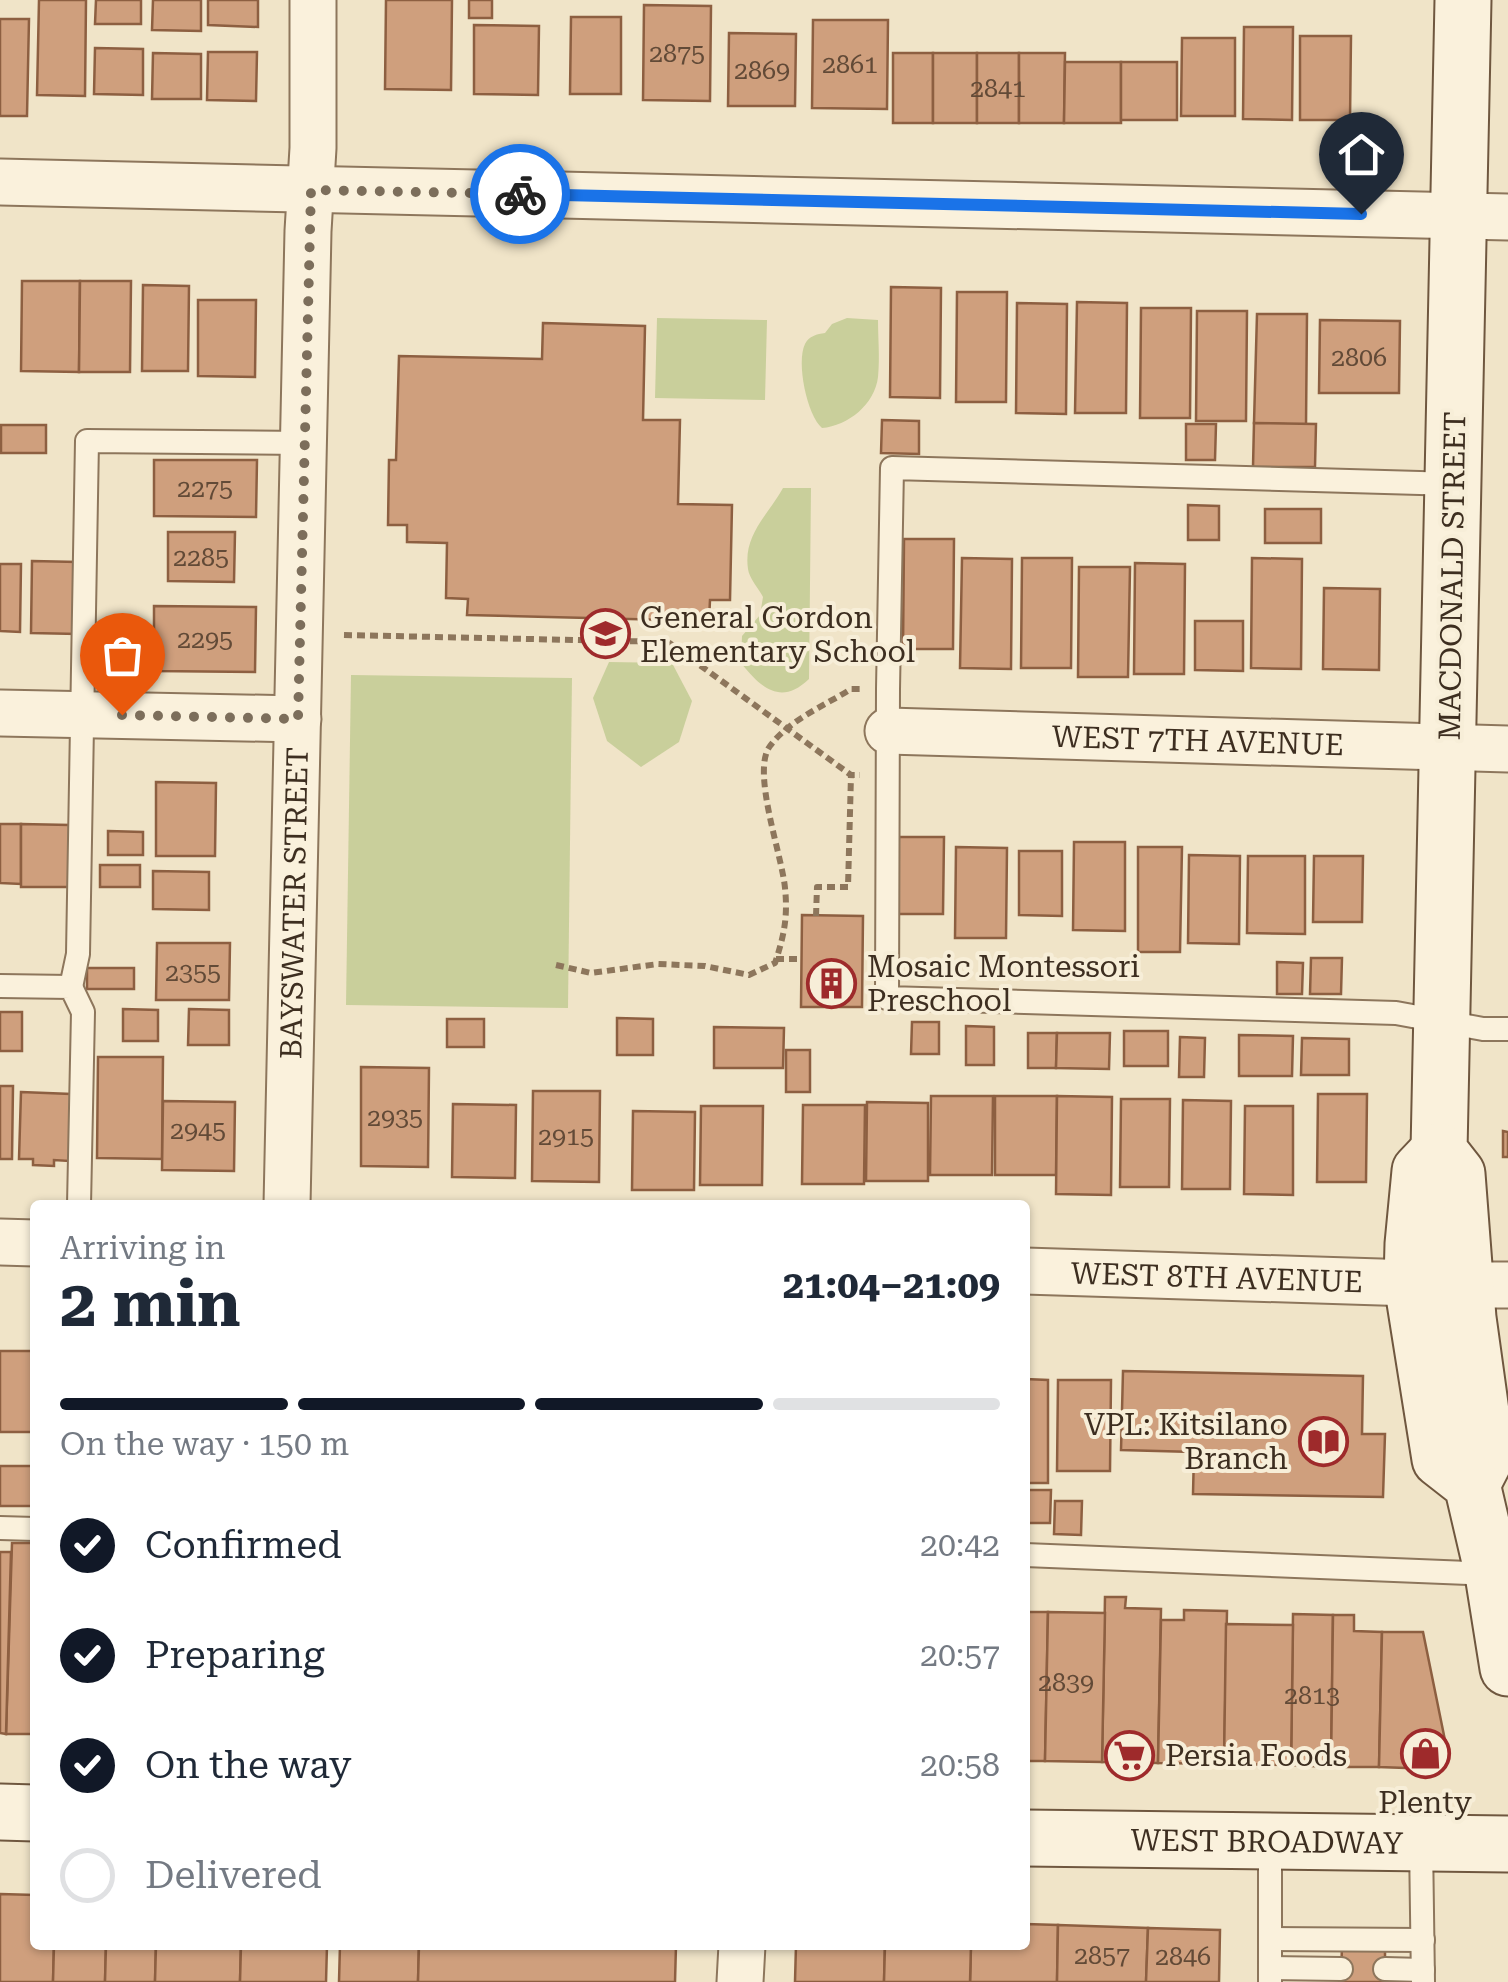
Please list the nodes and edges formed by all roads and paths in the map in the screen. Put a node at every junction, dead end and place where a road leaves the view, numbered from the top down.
1 (313, 0) edge
2 (1463, 0) edge
3 (0, 182) edge
4 (311, 190) junction
5 (1484, 217) edge
6 (304, 443) junction
7 (1454, 484) junction
8 (344, 635) dead end
9 (0, 713) edge
10 (82, 714) junction
11 (298, 719) junction
12 (787, 728) junction
13 (888, 732) junction
14 (1448, 748) junction
15 (1508, 749) edge
16 (851, 775) junction
17 (816, 916) dead end
18 (802, 959) dead end
19 (776, 960) junction
20 (556, 964) dead end
21 (0, 986) edge
22 (70, 988) junction
23 (1441, 1021) junction
24 (1508, 1029) edge
25 (78, 1200) edge
26 (287, 1200) edge
27 (0, 1242) edge
28 (30, 1243) edge
29 (1030, 1271) edge
30 (1462, 1285) edge
31 (0, 1528) edge
32 (30, 1528) edge
33 (1030, 1556) edge
34 (1493, 1574) junction
35 (1508, 1668) edge
36 (0, 1812) edge
37 (30, 1813) edge
38 (1030, 1838) edge
39 (1270, 1840) junction
40 (1421, 1842) junction
41 (1508, 1844) edge
42 (1270, 1938) junction
43 (1422, 1940) junction
44 (742, 1950) edge
45 (1341, 1969) dead end
46 (1385, 1969) dead end
47 (1270, 1975) edge
48 (1423, 1976) edge
49 (740, 1982) edge

1 - 4 street, BAYSWATER STREET
2 - 5 street, MACDONALD STREET
3 - 4 street
4 - 5 street
4 - 6 street, BAYSWATER STREET
5 - 7 street, MACDONALD STREET
6 - 10 lane
6 - 11 street, BAYSWATER STREET
7 - 13 lane
7 - 14 street, MACDONALD STREET
8 - 12 path
9 - 10 street
10 - 11 street
10 - 22 lane
11 - 26 street, BAYSWATER STREET
12 - 13 path
12 - 16 path
12 - 19 path
13 - 14 street, WEST 7TH AVENUE
13 - 16 path
13 - 23 lane
14 - 15 street, WEST 7TH AVENUE
14 - 23 street, MACDONALD STREET
16 - 17 path
18 - 19 path
19 - 20 path
21 - 22 lane
22 - 25 lane
23 - 24 lane
23 - 30 street, MACDONALD STREET
27 - 28 street
29 - 30 street, WEST 8TH AVENUE
30 - 34 street, MACDONALD STREET
31 - 32 lane
33 - 34 lane
34 - 35 street, MACDONALD STREET
36 - 37 street
38 - 39 street, WEST BROADWAY
39 - 40 street, WEST BROADWAY
39 - 42 lane
40 - 41 street, WEST BROADWAY
40 - 43 lane
42 - 43 lane
42 - 47 lane
43 - 48 lane
44 - 49 street
45 - 47 lane
46 - 48 lane

